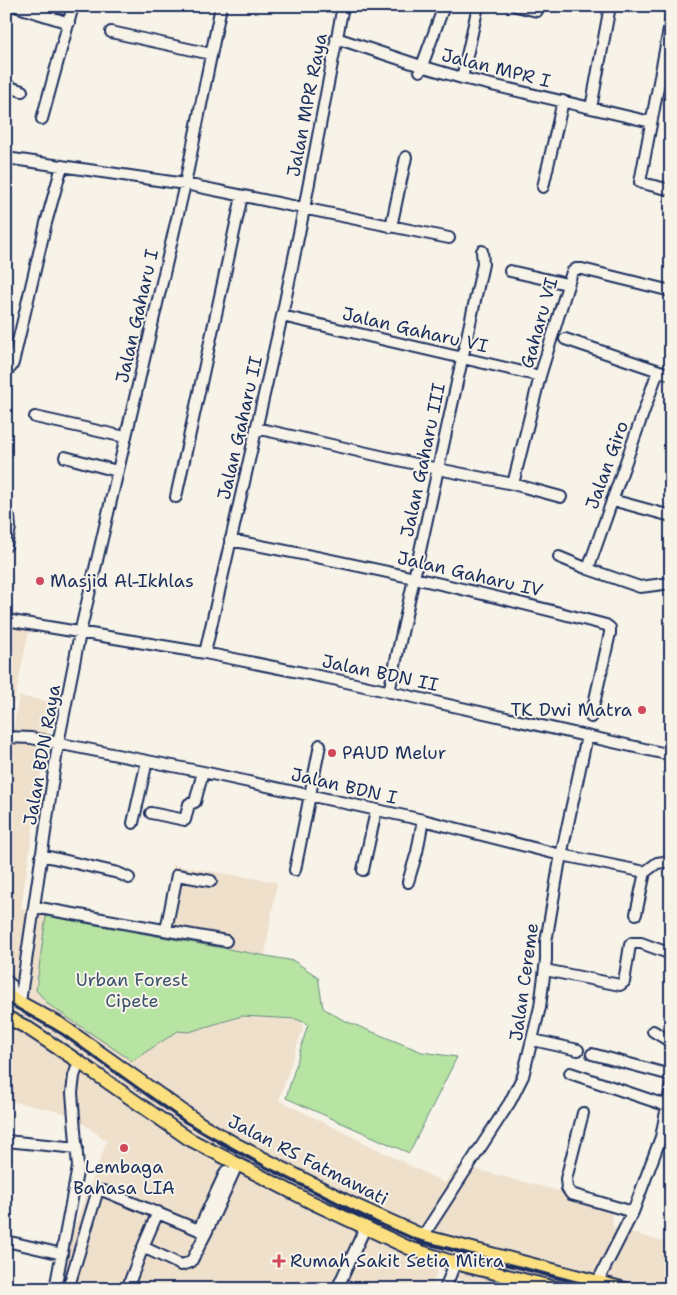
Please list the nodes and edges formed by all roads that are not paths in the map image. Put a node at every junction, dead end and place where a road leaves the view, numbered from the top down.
1 (15, 6) edge
2 (73, 6) edge
3 (221, 6) edge
4 (343, 6) edge
5 (444, 6) edge
6 (478, 6) edge
7 (516, 6) edge
8 (610, 6) edge
9 (537, 11) dead end
10 (671, 19) edge
11 (69, 23) junction
12 (111, 32) dead end
13 (336, 38) junction
14 (211, 54) junction
15 (420, 68) junction
16 (462, 78) junction
17 (6, 86) edge
18 (22, 91) dead end
19 (563, 101) junction
20 (591, 108) junction
21 (42, 119) dead end
22 (651, 122) junction
23 (406, 157) dead end
24 (6, 158) edge
25 (62, 166) junction
26 (185, 184) junction
27 (543, 187) dead end
28 (671, 190) edge
29 (242, 196) junction
30 (304, 210) junction
31 (392, 227) junction
32 (449, 238) dead end
33 (482, 251) dead end
34 (510, 271) dead end
35 (567, 284) junction
36 (671, 291) edge
37 (282, 316) junction
38 (565, 339) dead end
39 (462, 358) junction
40 (6, 371) edge
41 (658, 371) junction
42 (671, 375) edge
43 (540, 376) junction
44 (35, 417) dead end
45 (256, 428) junction
46 (126, 437) junction
47 (65, 457) dead end
48 (438, 469) junction
49 (118, 470) junction
50 (514, 484) junction
51 (176, 497) dead end
52 (561, 497) dead end
53 (612, 500) junction
54 (6, 516) edge
55 (671, 516) edge
56 (230, 540) junction
57 (6, 546) edge
58 (559, 557) dead end
59 (588, 569) junction
60 (414, 577) junction
61 (671, 583) edge
62 (6, 620) edge
63 (80, 633) junction
64 (205, 653) junction
65 (389, 692) junction
66 (591, 717) dead end
67 (586, 736) junction
68 (6, 738) edge
69 (58, 744) junction
70 (320, 745) dead end
71 (671, 755) edge
72 (147, 761) junction
73 (203, 772) junction
74 (309, 795) junction
75 (376, 811) junction
76 (151, 813) dead end
77 (423, 820) junction
78 (133, 822) dead end
79 (41, 855) junction
80 (561, 855) junction
81 (671, 861) edge
82 (295, 870) dead end
83 (363, 870) dead end
84 (645, 872) junction
85 (129, 878) dead end
86 (211, 881) dead end
87 (408, 882) dead end
88 (34, 906) junction
89 (636, 914) dead end
90 (166, 930) junction
91 (226, 941) dead end
92 (671, 954) edge
93 (545, 970) junction
94 (6, 980) edge
95 (14, 998) edge
96 (6, 1017) edge
97 (653, 1031) dead end
98 (533, 1040) junction
99 (671, 1042) edge
100 (578, 1050) dead end
101 (592, 1054) dead end
102 (79, 1062) junction
103 (570, 1073) dead end
104 (671, 1075) edge
105 (671, 1086) edge
106 (669, 1106) edge
107 (583, 1113) dead end
108 (6, 1141) edge
109 (77, 1148) junction
110 (234, 1163) junction
111 (158, 1212) junction
112 (634, 1212) junction
113 (364, 1228) junction
114 (202, 1231) junction
115 (423, 1236) junction
116 (6, 1241) edge
117 (142, 1247) junction
118 (62, 1254) junction
119 (455, 1263) junction
120 (527, 1263) junction
121 (522, 1279) junction
122 (598, 1281) junction
123 (55, 1289) edge
124 (68, 1289) edge
125 (127, 1289) edge
126 (337, 1289) edge
127 (445, 1289) edge
128 (560, 1289) edge
129 (625, 1289) edge

1 - 11 street
2 - 11 street
3 - 14 street, Jalan Gaharu I
4 - 13 street, Jalan MPR Raya
5 - 15 street
6 - 16 street
7 - 9 street
8 - 20 street
10 - 22 street
11 - 21 street
12 - 14 street
13 - 15 street, Jalan MPR I
13 - 30 street, Jalan MPR Raya
14 - 26 street, Jalan Gaharu I
15 - 16 street, Jalan MPR I
16 - 19 street, Jalan MPR I
17 - 18 street
19 - 20 street, Jalan MPR I
19 - 27 street
20 - 22 street, Jalan MPR I
22 - 28 street
23 - 31 street
24 - 25 street
25 - 26 street
25 - 40 street
26 - 29 street
26 - 46 street, Jalan Gaharu I
29 - 30 street
29 - 51 street
30 - 31 street
30 - 37 street, Jalan Gaharu II
31 - 32 street
33 - 39 street, Jalan Gaharu III
34 - 35 street
35 - 36 street, Gaharu VI
35 - 43 street, Gaharu VI
37 - 39 street, Jalan Gaharu VI
37 - 45 street, Jalan Gaharu II
38 - 41 street
39 - 43 street, Jalan Gaharu VI
39 - 48 street, Jalan Gaharu III
41 - 42 street
41 - 53 street, Jalan Giro
43 - 50 street, Gaharu VI
44 - 46 street
45 - 48 street
45 - 56 street, Jalan Gaharu II
46 - 49 street, Jalan Gaharu I
47 - 49 street
48 - 50 street
48 - 60 street, Jalan Gaharu III
49 - 63 street, Jalan Gaharu I
50 - 52 street
53 - 55 street
53 - 59 street, Jalan Giro
54 - 57 street
56 - 60 street, Jalan Gaharu IV
56 - 64 street, Jalan Gaharu II
58 - 59 street
59 - 61 street
60 - 65 street, Jalan Gaharu III
60 - 66 street, Jalan Gaharu IV
62 - 63 street, Jalan BDN II
63 - 64 street, Jalan BDN II
63 - 69 street, Jalan BDN Raya
64 - 65 street, Jalan BDN II
65 - 67 street, Jalan BDN II
67 - 71 street, Jalan BDN II
67 - 80 street, Jalan Cereme
68 - 69 street, Jalan BDN I
69 - 72 street, Jalan BDN I
69 - 79 street, Jalan BDN Raya
70 - 74 street
72 - 73 street, Jalan BDN I
72 - 78 street
73 - 74 street, Jalan BDN I
73 - 76 street
74 - 75 street, Jalan BDN I
74 - 82 street
75 - 77 street, Jalan BDN I
75 - 83 street
77 - 80 street, Jalan BDN I
77 - 87 street
79 - 85 street
79 - 88 street, Jalan BDN Raya
80 - 84 street, Jalan BDN I
80 - 93 street, Jalan Cereme
81 - 84 street
84 - 89 street
86 - 90 street
88 - 90 street
88 - 95 street, Jalan BDN Raya
90 - 91 street
92 - 93 street
93 - 98 street, Jalan Cereme
94 - 95 street
95 - 115 main road, Jalan RS Fatmawati
96 - 102 main road, Jalan RS Fatmawati
97 - 99 street
98 - 100 street
98 - 115 street, Jalan Cereme
101 - 104 street
102 - 109 street
102 - 110 main road, Jalan RS Fatmawati
103 - 106 street
105 - 106 street
106 - 112 street
107 - 112 street
108 - 109 street
109 - 118 street
110 - 113 main road, Jalan RS Fatmawati
110 - 114 street
111 - 114 street
111 - 117 street
111 - 124 street
112 - 122 street
113 - 119 main road, Jalan RS Fatmawati
113 - 126 street
114 - 117 street
115 - 120 main road, Jalan RS Fatmawati
116 - 118 street
117 - 125 street
118 - 123 street
119 - 121 main road, Jalan RS Fatmawati
119 - 127 street
120 - 121 main road
120 - 122 main road, Jalan RS Fatmawati
121 - 128 main road, Jalan RS Fatmawati
122 - 129 main road, Jalan RS Fatmawati

